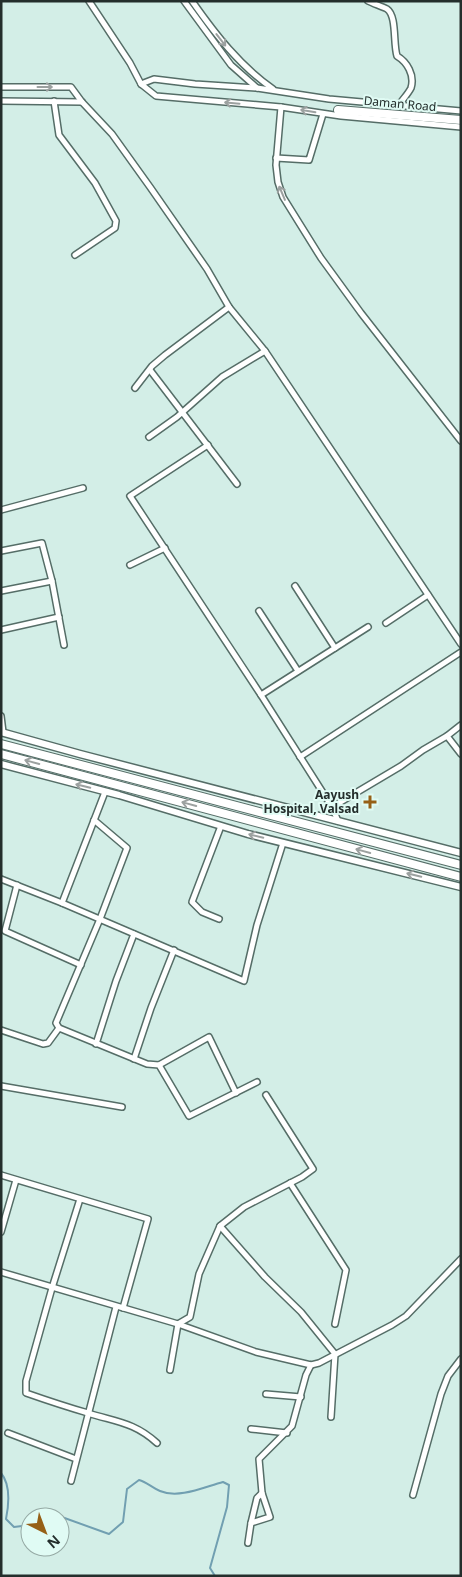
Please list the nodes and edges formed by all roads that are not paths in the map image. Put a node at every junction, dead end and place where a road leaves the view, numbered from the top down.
1 (90, 1) edge
2 (184, 1) edge
3 (192, 1) edge
4 (368, 1) edge
5 (140, 84) junction
6 (1, 87) edge
7 (257, 88) junction
8 (276, 90) junction
9 (1, 101) edge
10 (54, 102) junction
11 (82, 102) junction
12 (398, 105) junction
13 (281, 107) junction
14 (338, 110) dead end
15 (461, 112) edge
16 (323, 114) junction
17 (461, 120) edge
18 (461, 127) edge
19 (276, 158) junction
20 (75, 255) dead end
21 (228, 307) junction
22 (265, 351) junction
23 (150, 370) junction
24 (135, 388) dead end
25 (183, 411) junction
26 (150, 437) dead end
27 (461, 441) edge
28 (208, 445) junction
29 (237, 484) dead end
30 (82, 488) dead end
31 (1, 510) edge
32 (165, 548) junction
33 (1, 551) edge
34 (130, 565) dead end
35 (52, 581) junction
36 (295, 586) dead end
37 (1, 591) edge
38 (428, 595) junction
39 (259, 611) dead end
40 (59, 617) junction
41 (386, 623) dead end
42 (368, 627) dead end
43 (1, 630) edge
44 (461, 644) edge
45 (64, 645) dead end
46 (334, 648) junction
47 (461, 652) edge
48 (298, 671) junction
49 (261, 695) junction
50 (1, 716) edge
51 (461, 725) edge
52 (2, 732) edge
53 (447, 736) junction
54 (3, 744) edge
55 (3, 754) edge
56 (461, 754) edge
57 (300, 757) junction
58 (1, 764) edge
59 (105, 792) junction
60 (332, 807) junction
61 (211, 810) junction
62 (94, 820) junction
63 (338, 821) junction
64 (207, 822) junction
65 (221, 826) junction
66 (283, 843) junction
67 (461, 853) edge
68 (461, 864) edge
69 (461, 877) edge
70 (1, 879) edge
71 (17, 885) junction
72 (461, 887) edge
73 (62, 903) junction
74 (100, 919) junction
75 (219, 919) dead end
76 (134, 934) junction
77 (174, 950) junction
78 (81, 965) junction
79 (58, 1028) junction
80 (1, 1030) edge
81 (96, 1044) junction
82 (134, 1059) junction
83 (159, 1065) junction
84 (257, 1082) dead end
85 (1, 1086) edge
86 (236, 1093) junction
87 (266, 1095) dead end
88 (122, 1107) dead end
89 (1, 1175) edge
90 (16, 1180) junction
91 (290, 1183) junction
92 (80, 1199) junction
93 (220, 1226) junction
94 (1, 1232) edge
95 (461, 1259) edge
96 (1, 1272) edge
97 (52, 1288) junction
98 (116, 1306) junction
99 (123, 1308) junction
100 (178, 1324) junction
101 (335, 1324) dead end
102 (335, 1354) junction
103 (461, 1359) edge
104 (311, 1365) junction
105 (170, 1370) dead end
106 (266, 1394) dead end
107 (300, 1397) junction
108 (88, 1414) junction
109 (331, 1417) dead end
110 (252, 1429) dead end
111 (8, 1433) dead end
112 (287, 1433) junction
113 (157, 1443) dead end
114 (76, 1459) junction
115 (71, 1480) dead end
116 (262, 1493) junction
117 (413, 1495) dead end
118 (251, 1523) junction
119 (248, 1543) dead end

1 - 5 street
2 - 7 street
3 -> 8 street
4 - 12 street
5 - 7 street
13 -> 5 street
6 -> 11 street
7 - 8 street
8 - 12 street
9 - 10 street
10 - 11 street
10 - 20 street
11 - 21 street
12 - 15 street
16 -> 13 street
13 - 19 street
14 - 17 main road, Daman Road
16 - 18 street
16 - 19 street
27 -> 19 street
21 - 22 street
21 - 23 street
22 - 25 street
22 - 38 street
23 - 24 street
23 - 25 street
25 - 26 street
25 - 28 street
28 - 29 street
28 - 32 street
30 - 31 street
32 - 34 street
32 - 49 street
33 - 35 street
35 - 37 street
35 - 40 street
36 - 46 street
38 - 41 street
38 - 44 street
39 - 48 street
40 - 43 street
40 - 45 street
42 - 46 street
46 - 48 street
47 - 57 street
48 - 49 street
49 - 57 street
50 - 52 street
51 - 53 street
52 - 63 street
53 - 56 street
53 - 60 street
54 - 68 main road
61 -> 55 main road
57 - 60 street
59 -> 58 street
59 - 62 street
59 - 64 street
60 - 63 street
61 - 64 street
69 -> 61 main road
62 - 73 street
62 - 74 street
63 - 67 street
64 - 65 street
66 -> 65 street
65 - 75 street
72 -> 66 street
66 - 77 street
70 - 71 street
71 - 73 street
71 - 78 street
73 - 74 street
74 - 76 street
74 - 78 street
76 - 77 street
76 - 81 street
77 - 82 street
78 - 79 street
79 - 80 street
79 - 81 street
81 - 82 street
82 - 83 street
83 - 86 street
83 - 86 street
84 - 86 street
85 - 88 street
87 - 91 street
89 - 90 street
90 - 92 street
90 - 94 street
91 - 93 street
91 - 101 street
92 - 97 street
92 - 99 street
93 - 100 street
93 - 102 street
95 - 102 street
96 - 97 street
97 - 98 street
97 - 108 street
98 - 99 street
98 - 108 street
99 - 100 street
100 - 104 street
100 - 105 street
102 - 104 street
102 - 109 street
103 - 117 street
104 - 107 street
106 - 107 street
107 - 112 street
108 - 113 street
108 - 114 street
110 - 112 street
111 - 114 street
112 - 116 street
114 - 115 street
116 - 118 street
116 - 118 street
118 - 119 street

